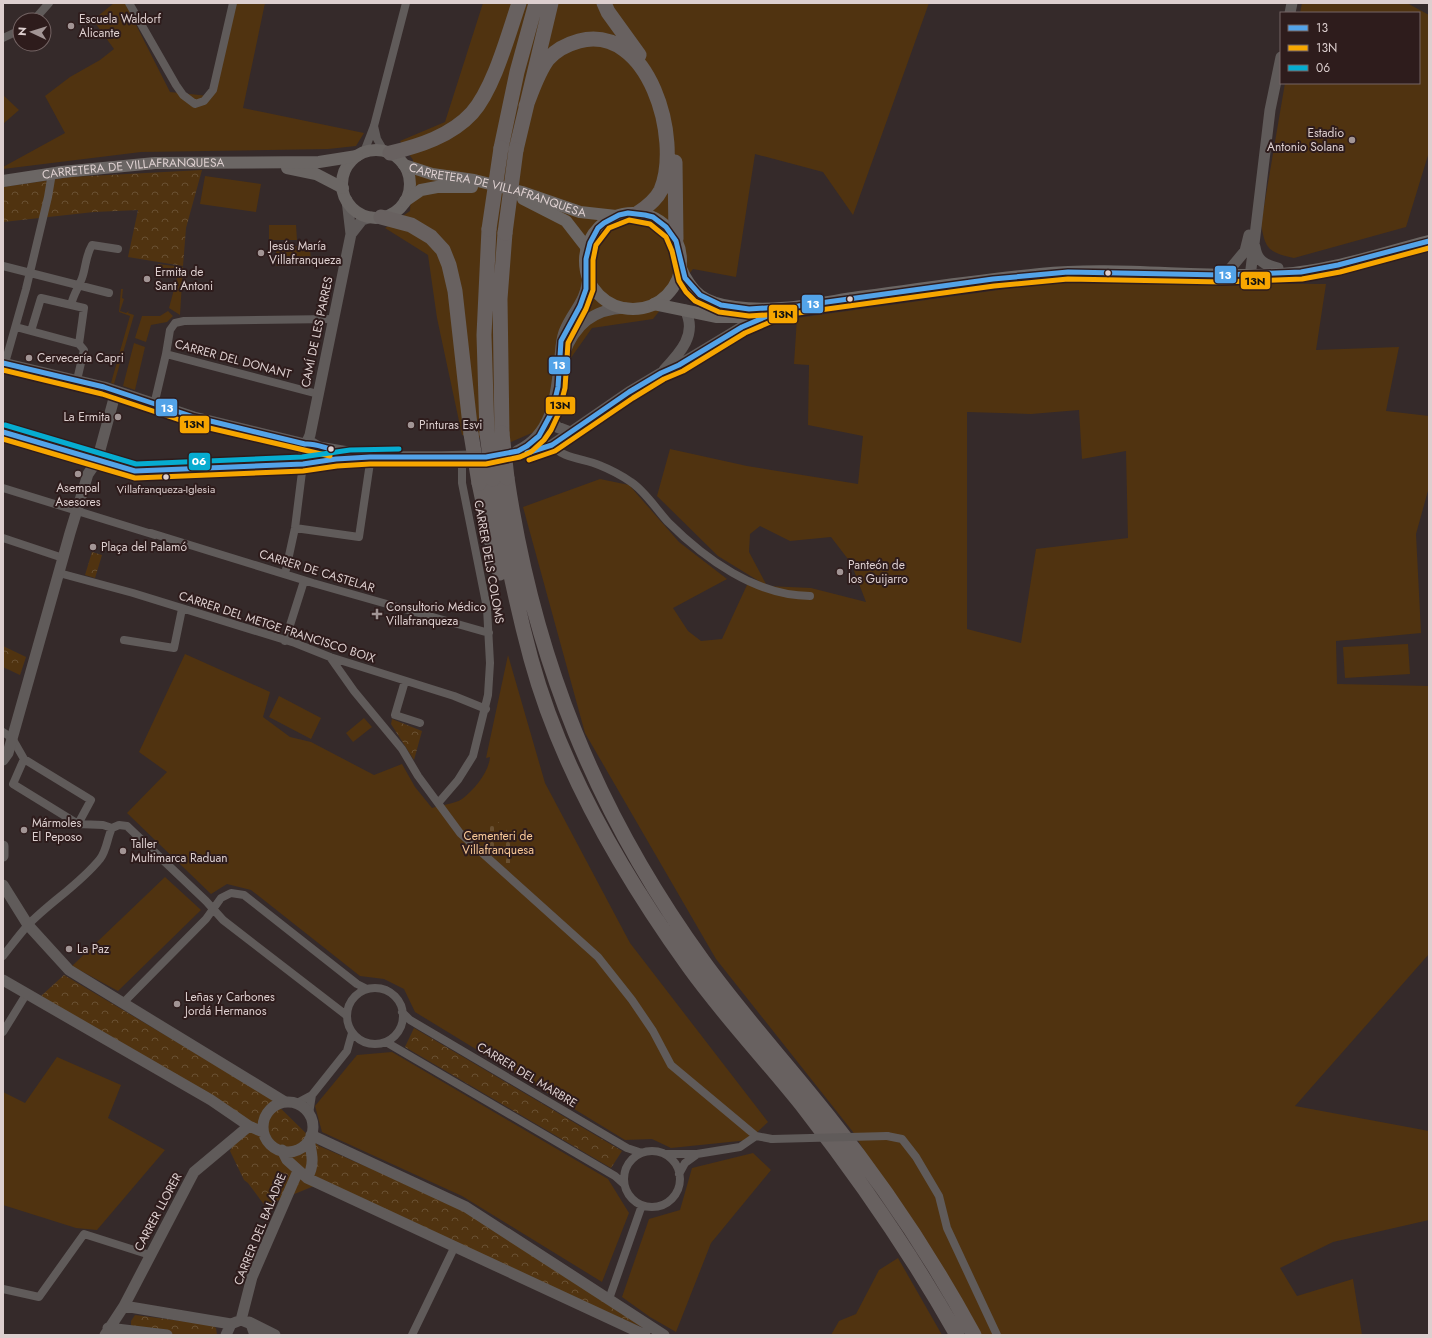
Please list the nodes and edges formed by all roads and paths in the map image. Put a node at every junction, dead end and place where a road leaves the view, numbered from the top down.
1 (49, 3) edge
2 (129, 3) edge
3 (233, 3) edge
4 (406, 3) edge
5 (519, 3) edge
6 (536, 3) edge
7 (551, 3) edge
8 (604, 3) edge
9 (41, 12) edge
10 (1280, 62) edge
11 (526, 106) junction
12 (374, 126) junction
13 (387, 152) junction
14 (361, 154) junction
15 (264, 162) junction
16 (404, 165) junction
17 (52, 173) junction
18 (3, 181) edge
19 (343, 188) junction
20 (1260, 191) junction
21 (347, 200) junction
22 (405, 201) junction
23 (638, 213) junction
24 (616, 216) junction
25 (376, 217) junction
26 (351, 234) junction
27 (1429, 235) edge
28 (676, 239) junction
29 (1429, 241) edge
30 (1254, 242) junction
31 (587, 248) junction
32 (118, 249) dead end
33 (3, 266) edge
34 (680, 266) junction
35 (1278, 268) junction
36 (1251, 269) junction
37 (30, 272) junction
38 (1228, 272) junction
39 (588, 276) junction
40 (77, 285) junction
41 (109, 293) dead end
42 (654, 304) junction
43 (71, 305) junction
44 (625, 308) junction
45 (685, 310) junction
46 (778, 311) junction
47 (333, 319) junction
48 (16, 327) junction
49 (31, 331) junction
50 (79, 344) junction
51 (166, 354) junction
52 (4, 363) edge
53 (560, 363) junction
54 (661, 373) junction
55 (77, 380) junction
56 (116, 391) junction
57 (318, 394) junction
58 (154, 405) junction
59 (550, 418) junction
60 (3, 432) edge
61 (570, 432) junction
62 (494, 433) junction
63 (311, 442) junction
64 (552, 445) junction
65 (369, 456) junction
66 (466, 456) joint
67 (97, 461) junction
68 (309, 463) junction
69 (493, 480) junction
70 (3, 488) edge
71 (77, 512) junction
72 (295, 528) junction
73 (3, 538) edge
74 (63, 558) junction
75 (59, 573) junction
76 (285, 574) junction
77 (304, 581) junction
78 (810, 596) dead end
79 (182, 609) junction
80 (489, 633) junction
81 (124, 640) dead end
82 (285, 641) junction
83 (330, 657) junction
84 (406, 681) junction
85 (486, 709) junction
86 (420, 723) dead end
87 (7, 735) edge
88 (3, 753) edge
89 (24, 759) junction
90 (3, 760) edge
91 (439, 802) junction
92 (78, 824) junction
93 (112, 828) junction
94 (3, 846) edge
95 (3, 856) edge
96 (3, 885) edge
97 (213, 910) junction
98 (28, 925) junction
99 (3, 956) edge
100 (3, 980) edge
101 (367, 989) junction
102 (27, 994) junction
103 (124, 1003) junction
104 (402, 1012) junction
105 (346, 1016) junction
106 (3, 1032) edge
107 (352, 1033) junction
108 (365, 1042) junction
109 (386, 1042) junction
110 (347, 1051) junction
111 (312, 1095) junction
112 (285, 1102) junction
113 (297, 1103) junction
114 (309, 1114) junction
115 (249, 1126) junction
116 (263, 1132) junction
117 (756, 1136) junction
118 (310, 1137) junction
119 (282, 1150) junction
120 (642, 1153) junction
121 (664, 1154) junction
122 (697, 1154) junction
123 (303, 1174) junction
124 (679, 1174) junction
125 (624, 1184) junction
126 (642, 1205) junction
127 (455, 1246) junction
128 (150, 1255) junction
129 (3, 1288) edge
130 (609, 1299) junction
131 (124, 1306) junction
132 (240, 1321) junction
133 (106, 1332) edge
134 (167, 1335) edge
135 (226, 1335) edge
136 (255, 1335) edge
137 (276, 1335) edge
138 (412, 1335) edge
139 (644, 1335) edge
140 (664, 1335) edge
141 (957, 1335) edge
142 (974, 1335) edge
143 (997, 1335) edge

1 - 9 street
2 - 3 street
4 - 12 street
5 - 13 highway
6 - 62 highway, bridge
7 - 11 highway
8 - 28 highway
10 - 20 street
11 - 23 highway
11 - 62 highway, bridge
12 - 13 street
12 - 14 street
13 - 14 main road
13 - 16 main road
14 - 15 main road, CARRETERA DE VILLAFRANQUESA
14 - 19 main road
15 - 17 main road, CARRETERA DE VILLAFRANQUESA
15 - 19 main road, CARRETERA DE VILLAFRANQUESA
16 - 22 main road
16 - 24 main road, CARRETERA DE VILLAFRANQUESA
17 - 18 main road, CARRETERA DE VILLAFRANQUESA
17 - 37 street
19 - 21 main road
20 - 30 street
20 - 38 street
21 - 25 main road
21 - 26 street, CAMÍ DE LES PARRES
22 - 25 main road
22 - 31 main road, CARRETERA DE VILLAFRANQUESA
23 - 24 main road
23 - 28 main road
24 - 31 main road
25 - 26 street, CAMÍ DE LES PARRES
25 - 69 highway, bridge
26 - 47 street, CAMÍ DE LES PARRES
27 - 35 main road
28 - 34 main road
29 - 38 main road
30 - 35 street
30 - 36 street
31 - 39 main road
32 - 40 street
33 - 37 street
34 - 42 main road
34 - 46 main road
35 - 36 main road
36 - 38 main road
37 - 40 street
37 - 48 street
38 - 46 main road
39 - 44 main road
39 - 53 street
40 - 41 street
40 - 43 street
42 - 44 main road
42 - 45 main road
43 - 49 street
43 - 50 street
44 - 53 street
45 - 46 main road
45 - 54 street
46 - 54 street
47 - 51 street
47 - 57 street, CAMÍ DE LES PARRES
48 - 49 street
48 - 52 street
49 - 50 street
50 - 55 street
51 - 57 street, CARRER DEL DONANT
51 - 58 street
52 - 55 street
53 - 59 street
54 - 61 street
55 - 56 street
56 - 58 street
56 - 67 street
57 - 63 street, CAMÍ DE LES PARRES
58 - 63 street
59 - 61 street
59 - 64 street
60 - 67 street
61 - 64 street
62 - 69 highway, bridge
63 - 65 street
63 - 68 street
63 - 68 street
64 - 78 street
65 - 66 street
65 - 68 street
65 - 72 street
66 - 80 street, CARRER DELS COLOMS
67 - 68 street
67 - 71 street
68 - 72 street
69 - 141 highway
69 - 142 highway
70 - 71 street, CARRER DE CASTELAR
71 - 74 street
71 - 76 street, CARRER DE CASTELAR
72 - 76 street
73 - 74 street
74 - 75 street
75 - 79 street, CARRER DEL METGE FRANCISCO BOIX
75 - 87 street
76 - 77 street, CARRER DE CASTELAR
77 - 80 street, CARRER DE CASTELAR
77 - 82 street
79 - 81 street
79 - 82 street, CARRER DEL METGE FRANCISCO BOIX
80 - 85 street, CARRER DELS COLOMS
82 - 83 street, CARRER DEL METGE FRANCISCO BOIX
83 - 84 street, CARRER DEL METGE FRANCISCO BOIX
83 - 91 street
84 - 85 street, CARRER DEL METGE FRANCISCO BOIX
84 - 86 street
85 - 91 street, CARRER DELS COLOMS
87 - 88 street
87 - 89 street
87 - 90 street
89 - 92 street
89 - 92 street
91 - 117 street
92 - 93 street
93 - 97 street
93 - 98 street
94 - 95 street
96 - 98 street
97 - 101 street
97 - 103 street
97 - 105 street
98 - 99 street
98 - 103 street
100 - 102 street
101 - 104 street
101 - 105 street
102 - 106 street
102 - 115 street
103 - 112 street
104 - 109 street
104 - 120 street, CARRER DEL MARBRE
105 - 107 street
107 - 108 street
107 - 110 street
108 - 109 street
108 - 110 street
109 - 125 street
110 - 111 street
111 - 113 street
111 - 114 street
112 - 113 street
112 - 116 street
113 - 114 street
114 - 118 street
115 - 116 street
115 - 128 street, CARRER LLORER
116 - 119 street
117 - 122 street
117 - 143 street, bridge
118 - 119 street
118 - 123 street, CARRER DEL BALADRE
118 - 130 street
119 - 123 street
120 - 121 street
120 - 125 street
121 - 122 street
121 - 124 street
122 - 124 street
123 - 127 street
123 - 132 street, CARRER DEL BALADRE
124 - 126 street
125 - 126 street
126 - 130 street
127 - 138 street
127 - 139 street
128 - 129 street
128 - 131 street, CARRER LLORER
130 - 140 street
131 - 132 street
131 - 133 street, CARRER LLORER
132 - 135 street, CARRER DEL BALADRE
132 - 136 street
132 - 137 street
133 - 134 street

